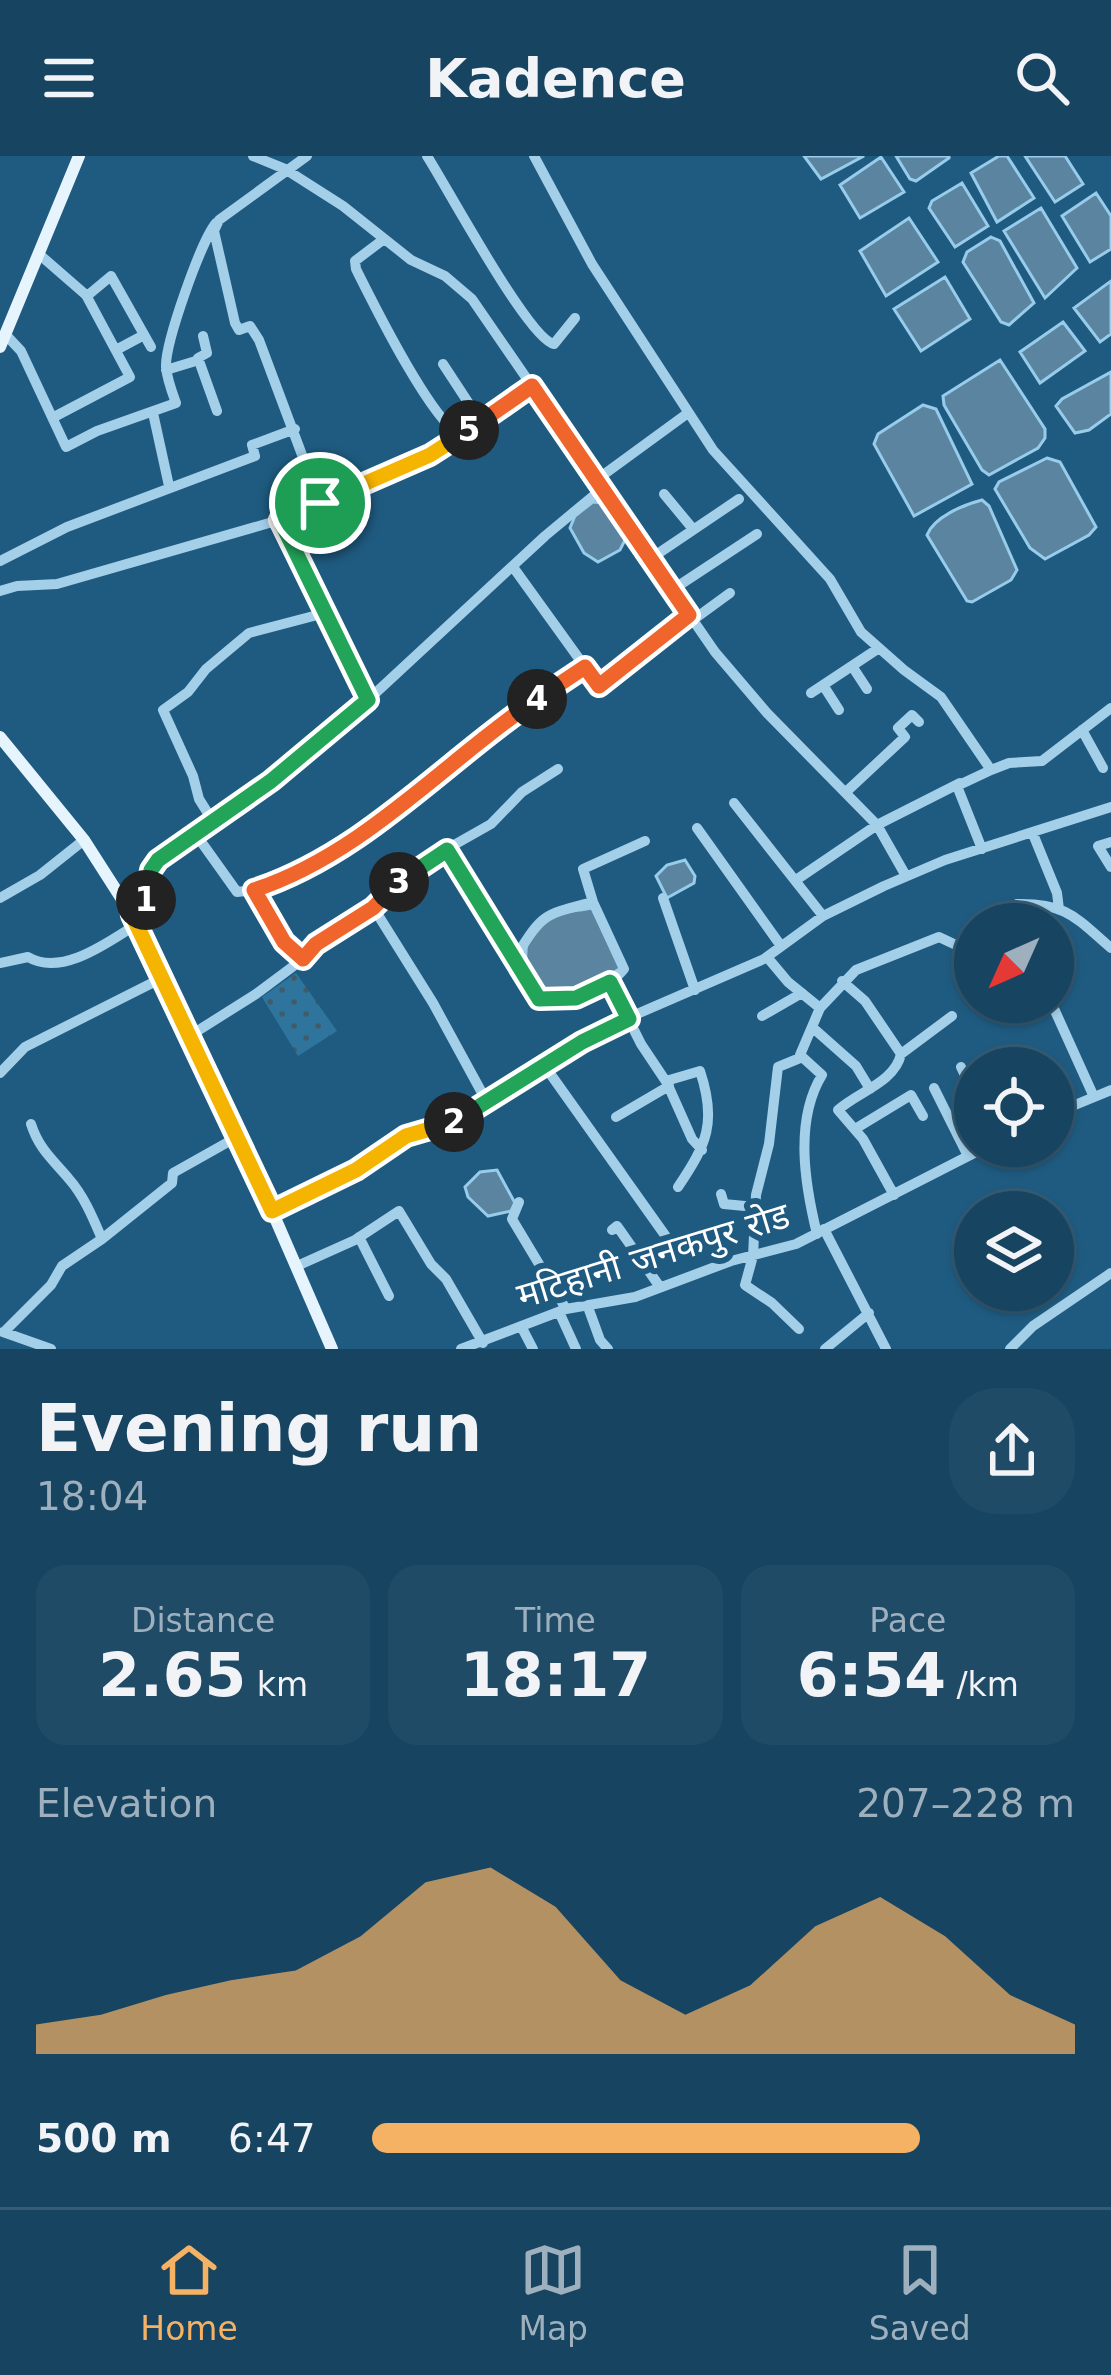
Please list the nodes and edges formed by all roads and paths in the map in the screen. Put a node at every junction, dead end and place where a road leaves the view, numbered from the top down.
1 (79, 156) edge
2 (254, 156) edge
3 (307, 156) edge
4 (427, 156) edge
5 (534, 156) edge
6 (285, 169) junction
7 (216, 223) junction
8 (384, 239) junction
9 (40, 255) junction
10 (87, 296) junction
11 (575, 318) dead end
12 (203, 336) dead end
13 (3, 341) edge
14 (116, 350) junction
15 (199, 360) junction
16 (442, 364) dead end
17 (166, 370) junction
18 (453, 380) junction
19 (532, 386) junction
20 (428, 395) junction
21 (217, 411) dead end
22 (153, 413) junction
23 (688, 413) junction
24 (54, 417) junction
25 (481, 422) junction
26 (295, 429) junction
27 (461, 436) junction
28 (601, 483) junction
29 (169, 486) junction
30 (664, 494) dead end
31 (739, 499) dead end
32 (320, 503) junction
33 (280, 520) junction
34 (693, 529) junction
35 (757, 534) dead end
36 (650, 559) junction
37 (0, 561) edge
38 (513, 567) junction
39 (672, 590) junction
40 (0, 592) edge
41 (730, 592) dead end
42 (325, 613) junction
43 (691, 618) junction
44 (879, 648) junction
45 (852, 666) junction
46 (585, 667) junction
47 (823, 686) junction
48 (867, 689) dead end
49 (811, 693) dead end
50 (368, 700) junction
51 (1111, 708) edge
52 (839, 710) dead end
53 (919, 722) dead end
54 (1082, 730) junction
55 (0, 737) edge
56 (1103, 768) dead end
57 (558, 769) dead end
58 (991, 770) junction
59 (960, 783) junction
60 (846, 792) junction
61 (734, 803) dead end
62 (1107, 809) edge
63 (214, 823) junction
64 (877, 825) junction
65 (1111, 825) edge
66 (697, 828) dead end
67 (1034, 834) junction
68 (196, 836) junction
69 (84, 840) junction
70 (645, 841) dead end
71 (1111, 842) edge
72 (982, 849) junction
73 (447, 850) junction
74 (1111, 867) edge
75 (906, 876) junction
76 (796, 880) junction
77 (254, 890) junction
78 (0, 898) edge
79 (663, 898) dead end
80 (593, 902) junction
81 (1059, 903) edge
82 (373, 908) junction
83 (1074, 915) edge
84 (823, 916) junction
85 (135, 919) junction
86 (1109, 924) edge
87 (1096, 935) junction
88 (954, 944) edge
89 (781, 946) junction
90 (1111, 948) edge
91 (767, 957) junction
92 (303, 959) junction
93 (514, 959) junction
94 (0, 963) edge
95 (164, 977) junction
96 (842, 981) junction
97 (610, 982) junction
98 (694, 991) junction
99 (802, 993) junction
100 (820, 1008) junction
101 (762, 1016) dead end
102 (952, 1016) dead end
103 (629, 1019) junction
104 (1061, 1023) edge
105 (812, 1027) junction
106 (190, 1035) junction
107 (901, 1054) junction
108 (800, 1058) junction
109 (544, 1065) junction
110 (0, 1073) edge
111 (667, 1083) junction
112 (934, 1088) dead end
113 (870, 1090) junction
114 (1111, 1090) edge
115 (1094, 1096) junction
116 (487, 1102) junction
117 (1074, 1105) edge
118 (923, 1116) dead end
119 (616, 1117) dead end
120 (31, 1124) dead end
121 (954, 1128) edge
122 (855, 1129) junction
123 (237, 1136) junction
124 (702, 1150) junction
125 (954, 1163) edge
126 (678, 1186) dead end
127 (721, 1194) dead end
128 (894, 1195) junction
129 (519, 1202) dead end
130 (754, 1208) junction
131 (272, 1211) junction
132 (612, 1230) dead end
133 (820, 1232) junction
134 (359, 1237) junction
135 (102, 1239) junction
136 (672, 1245) dead end
137 (753, 1256) junction
138 (297, 1266) junction
139 (1111, 1273) edge
140 (660, 1288) junction
141 (388, 1296) dead end
142 (588, 1307) junction
143 (563, 1312) junction
144 (869, 1313) junction
145 (521, 1326) junction
146 (799, 1329) dead end
147 (2, 1332) edge
148 (477, 1345) edge
149 (51, 1349) edge
150 (332, 1349) edge
151 (460, 1349) edge
152 (533, 1349) edge
153 (576, 1349) edge
154 (608, 1349) edge
155 (825, 1349) edge
156 (886, 1349) edge
157 (1010, 1349) edge

1 - 9 main road
2 - 6 street
3 - 6 street
4 - 11 street
5 - 23 street
6 - 7 street
6 - 8 street
7 - 17 street
7 - 26 street
8 - 19 street
8 - 20 street
9 - 10 street
9 - 13 main road
10 - 14 street
10 - 14 street
12 - 15 street
13 - 24 street
14 - 24 street
15 - 17 street
15 - 21 street
16 - 18 street
17 - 22 street
18 - 20 street
18 - 25 street
19 - 25 street
19 - 28 street
20 - 27 street
22 - 24 street
22 - 29 street
23 - 28 street
23 - 44 street
25 - 27 street
26 - 29 street
26 - 32 street
27 - 32 street
28 - 36 street
28 - 38 street
29 - 37 street
30 - 34 street
31 - 34 street
32 - 33 street
33 - 40 street
33 - 42 street
34 - 36 street
35 - 39 street
36 - 39 street
38 - 46 street
38 - 50 street
39 - 43 street
41 - 43 street
42 - 50 street
42 - 63 street
43 - 46 street
43 - 60 street
44 - 45 street
44 - 58 street
45 - 47 street
45 - 48 street
46 - 77 street
47 - 49 street
47 - 52 street
50 - 63 street
51 - 54 street
53 - 60 street
54 - 56 street
54 - 58 street
55 - 69 main road
57 - 73 street
58 - 59 street
59 - 64 street
59 - 72 street
60 - 64 street
61 - 76 street
62 - 65 street
62 - 67 street
63 - 68 street
64 - 75 street
64 - 76 street
66 - 89 street
67 - 72 street
67 - 81 street
68 - 77 street
68 - 85 street
69 - 78 street
69 - 85 main road
70 - 80 street
71 - 74 street
72 - 75 street
73 - 82 street
73 - 93 street
75 - 84 street
76 - 84 street
77 - 92 street
79 - 98 street
80 - 93 street
80 - 97 street
82 - 92 street
82 - 116 street
83 - 87 street
84 - 89 street
85 - 94 street
85 - 95 main road
86 - 87 street
87 - 90 street
88 - 96 street
89 - 91 street
91 - 98 street
91 - 99 street
92 - 106 street
93 - 97 street
95 - 106 main road
95 - 110 street
96 - 100 street
96 - 107 street
97 - 103 street
98 - 103 street
99 - 100 street
99 - 101 street
100 - 105 street
102 - 107 street
103 - 109 street
103 - 111 street
104 - 115 street
105 - 108 street
105 - 113 street
106 - 123 main road
107 - 113 street
108 - 130 street
108 - 133 street
109 - 116 street
109 - 136 street
111 - 119 street
111 - 124 street
111 - 124 street
112 - 121 street
113 - 122 street
114 - 115 street
115 - 117 street
116 - 131 street
118 - 122 street
120 - 135 street
122 - 128 street
123 - 131 main road
123 - 135 street
124 - 126 street
125 - 128 street, मटिहानी जनकपुर रोड
127 - 130 street
128 - 133 street, मटिहानी जनकपुर रोड
129 - 143 street
130 - 137 street
131 - 138 main road
132 - 140 street
133 - 137 street, मटिहानी जनकपुर रोड
133 - 144 street
134 - 138 street
134 - 141 street
134 - 148 street
135 - 147 street
137 - 140 street, मटिहानी जनकपुर रोड
137 - 146 street
138 - 150 main road
139 - 157 street
140 - 142 street, मटिहानी जनकपुर रोड
142 - 143 street, मटिहानी जनकपुर रोड
142 - 154 street
143 - 145 street, मटिहानी जनकपुर रोड
143 - 153 street
144 - 155 street
144 - 156 street
145 - 148 street, मटिहानी जनकपुर रोड
145 - 152 street
147 - 149 street
148 - 151 street, मटिहानी जनकपुर रोड

